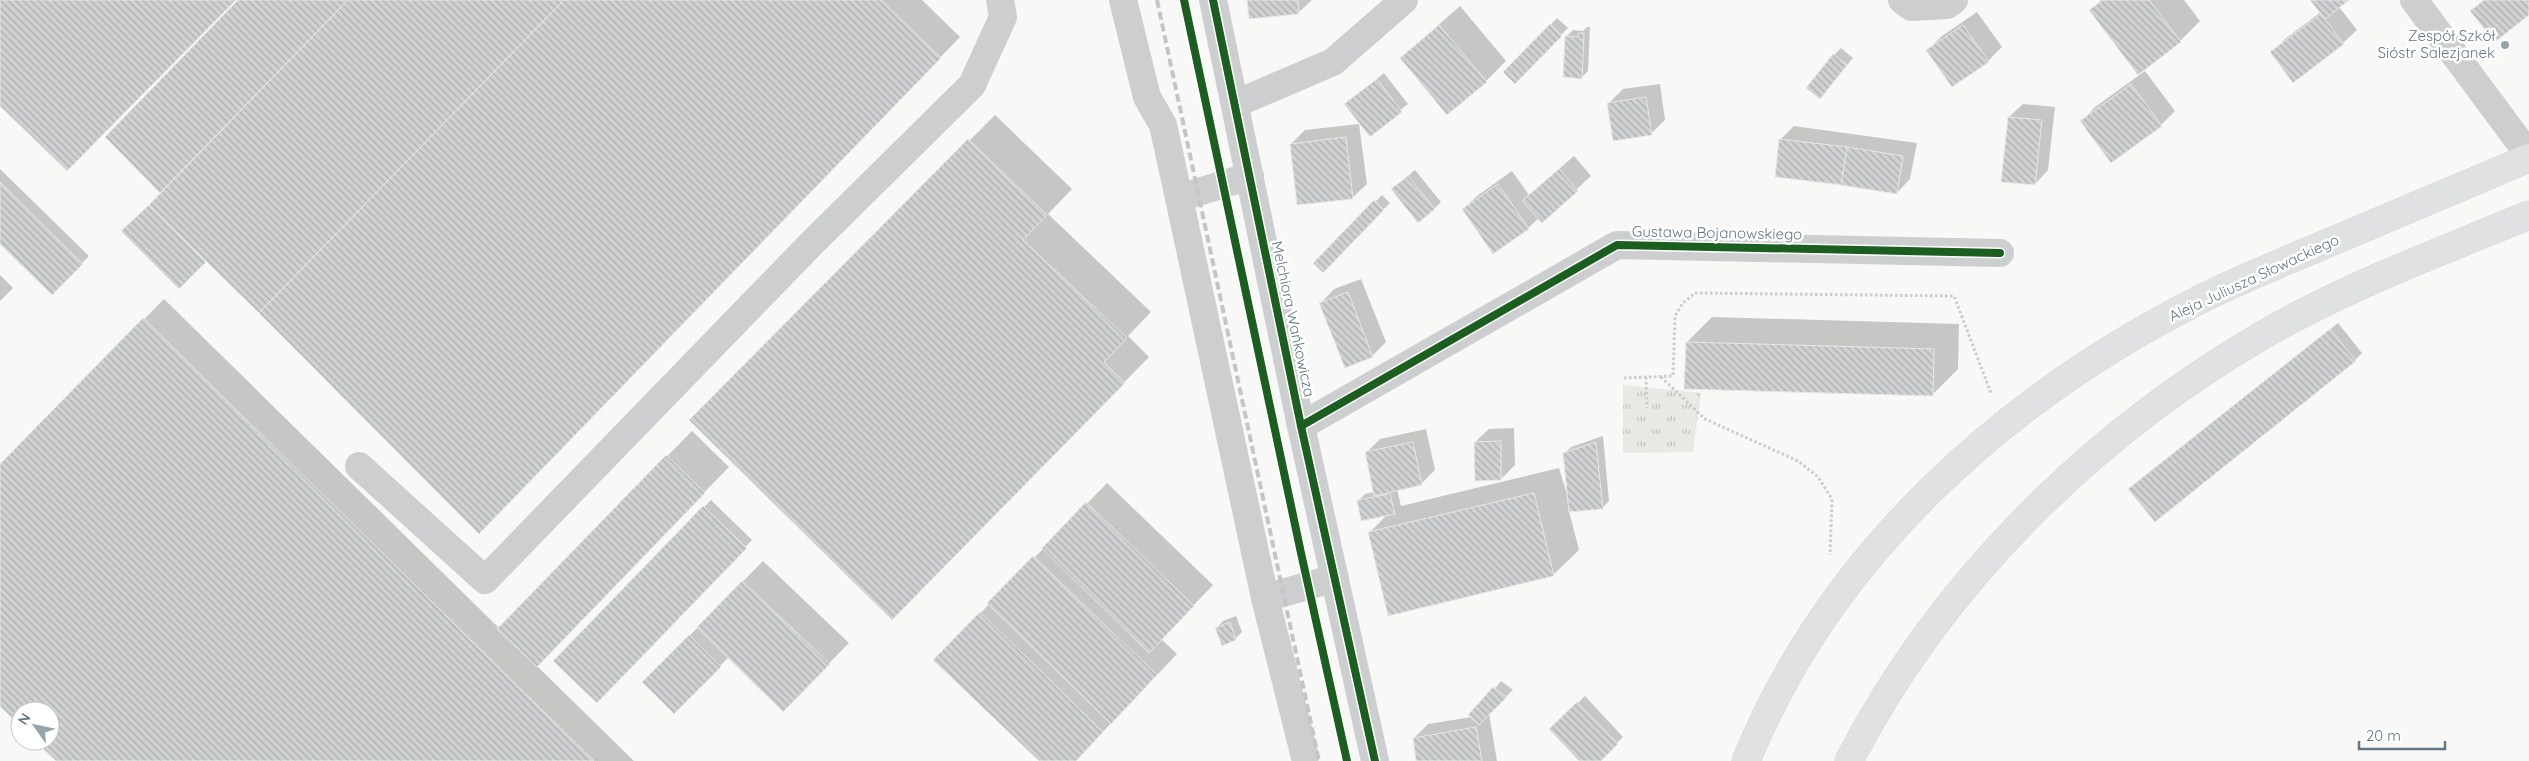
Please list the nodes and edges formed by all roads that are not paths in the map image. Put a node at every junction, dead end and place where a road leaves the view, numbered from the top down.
1 (1000, 0) edge
2 (1123, 0) edge
3 (1213, 0) edge
4 (1404, 0) edge
5 (1902, 0) edge
6 (1954, 0) edge
7 (2414, 0) edge
8 (1235, 104) junction
9 (2529, 156) edge
10 (1250, 176) junction
11 (1180, 198) junction
12 (2529, 215) edge
13 (2000, 253) dead end
14 (1301, 426) junction
15 (359, 466) dead end
16 (1335, 578) junction
17 (1265, 598) junction
18 (1305, 756) dead end
19 (1374, 761) edge
20 (1746, 761) edge
21 (1849, 761) edge

1 - 15 street
2 - 11 street
3 - 8 street, Melchiora Wańkowicza
4 - 8 street
5 - 6 street
7 - 9 street
8 - 10 street, Melchiora Wańkowicza
9 - 20 main road, Aleja Juliusza Słowackiego
10 - 11 street
10 - 14 street, Melchiora Wańkowicza
11 - 17 street
12 - 21 main road
13 - 14 street, Gustawa Bojanowskiego
14 - 16 street, Melchiora Wańkowicza
16 - 17 street
16 - 19 street, Melchiora Wańkowicza
17 - 18 street

